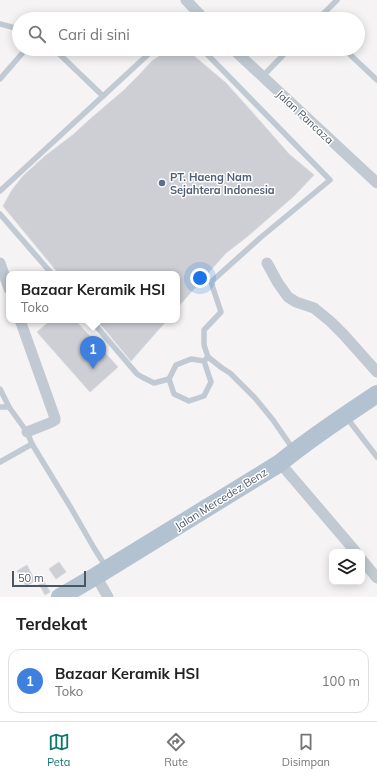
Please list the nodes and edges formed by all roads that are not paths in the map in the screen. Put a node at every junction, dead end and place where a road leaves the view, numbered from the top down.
1 (186, 0) edge
2 (337, 0) edge
3 (197, 12) edge
4 (325, 12) edge
5 (0, 24) edge
6 (12, 27) edge
7 (20, 56) edge
8 (61, 56) edge
9 (146, 56) edge
10 (209, 56) edge
11 (241, 56) edge
12 (282, 56) edge
13 (351, 56) edge
14 (262, 76) junction
15 (0, 79) edge
16 (377, 80) edge
17 (103, 96) junction
18 (377, 184) edge
19 (0, 191) edge
20 (0, 214) edge
21 (0, 263) edge
22 (267, 263) dead end
23 (49, 271) edge
24 (6, 280) edge
25 (21, 323) edge
26 (94, 323) edge
27 (206, 359) junction
28 (377, 372) edge
29 (169, 379) junction
30 (0, 389) edge
31 (377, 394) edge
32 (0, 407) edge
33 (9, 407) junction
34 (345, 415) junction
35 (27, 432) junction
36 (32, 444) junction
37 (294, 451) junction
38 (377, 457) edge
39 (0, 462) edge
40 (280, 463) junction
41 (353, 549) edge
42 (365, 564) edge
43 (102, 573) junction
44 (377, 578) edge
45 (60, 597) edge
46 (108, 597) edge

1 - 3 street
2 - 4 lane
5 - 6 lane
7 - 15 lane
8 - 17 lane
9 - 17 lane
10 - 27 lane
11 - 14 street, Jalan Pancaza
12 - 14 lane
13 - 16 lane
14 - 18 street, Jalan Pancaza
17 - 19 lane
20 - 23 lane
21 - 24 street
22 - 28 street
25 - 35 street
26 - 29 lane
27 - 29 lane
27 - 29 lane
27 - 37 lane
30 - 33 lane
31 - 34 main road, Jalan Mercedez Benz
32 - 33 lane
33 - 35 lane
34 - 37 main road, Jalan Mercedez Benz
34 - 38 lane
35 - 36 lane
36 - 39 lane
36 - 43 lane
37 - 40 main road, Jalan Mercedez Benz
40 - 41 street
40 - 43 main road, Jalan Mercedez Benz
42 - 44 street
43 - 45 main road, Jalan Mercedez Benz
43 - 46 street

